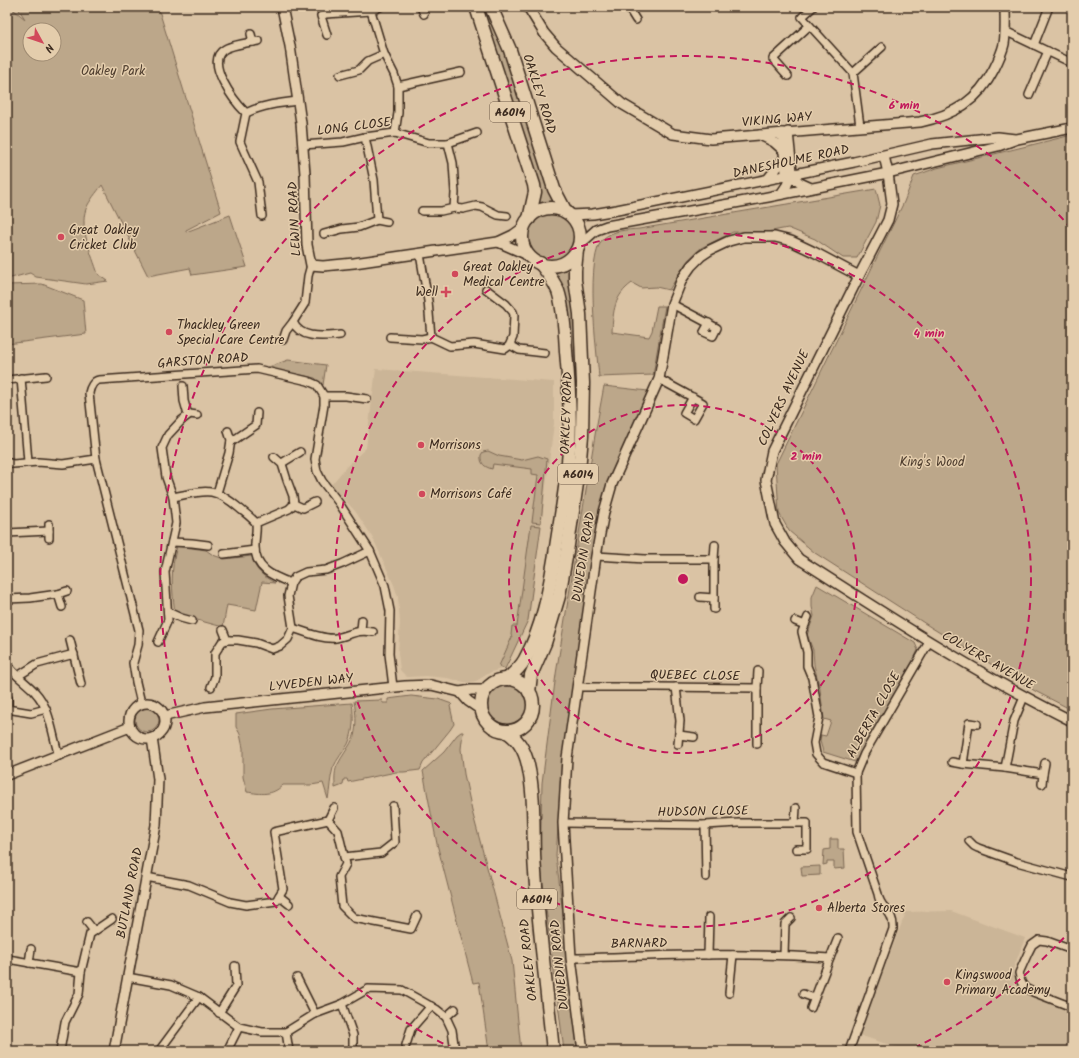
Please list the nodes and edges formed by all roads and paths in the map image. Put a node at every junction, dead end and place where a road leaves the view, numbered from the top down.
1 (282, 7) edge
2 (380, 7) edge
3 (476, 7) edge
4 (491, 7) edge
5 (528, 7) edge
6 (630, 7) edge
7 (813, 7) edge
8 (1005, 7) edge
9 (1049, 7) edge
10 (371, 11) junction
11 (636, 20) dead end
12 (809, 26) junction
13 (1005, 31) junction
14 (251, 34) dead end
15 (327, 35) dead end
16 (1034, 45) junction
17 (882, 47) dead end
18 (1048, 51) junction
19 (384, 54) junction
20 (1072, 63) edge
21 (461, 72) dead end
22 (853, 73) junction
23 (340, 75) dead end
24 (788, 76) dead end
25 (398, 86) junction
26 (1029, 95) dead end
27 (298, 101) junction
28 (246, 113) junction
29 (860, 126) junction
30 (1072, 128) edge
31 (808, 131) junction
32 (395, 133) junction
33 (477, 133) dead end
34 (785, 133) junction
35 (759, 135) junction
36 (365, 136) junction
37 (1017, 139) junction
38 (448, 143) junction
39 (303, 145) junction
40 (787, 154) junction
41 (884, 156) junction
42 (811, 171) junction
43 (888, 173) junction
44 (790, 175) junction
45 (767, 180) junction
46 (811, 188) junction
47 (781, 194) junction
48 (454, 208) junction
49 (422, 211) dead end
50 (568, 213) junction
51 (262, 216) dead end
52 (507, 216) dead end
53 (377, 220) junction
54 (388, 222) dead end
55 (527, 223) junction
56 (324, 234) dead end
57 (498, 242) junction
58 (578, 247) junction
59 (420, 254) junction
60 (530, 256) junction
61 (540, 263) junction
62 (311, 265) junction
63 (859, 276) junction
64 (486, 289) dead end
65 (672, 304) junction
66 (293, 322) junction
67 (709, 323) dead end
68 (340, 336) dead end
69 (390, 337) dead end
70 (431, 337) junction
71 (283, 340) dead end
72 (510, 345) junction
73 (545, 353) dead end
74 (46, 376) dead end
75 (21, 378) junction
76 (659, 379) junction
77 (7, 380) edge
78 (183, 386) dead end
79 (324, 396) junction
80 (693, 397) dead end
81 (367, 399) dead end
82 (257, 413) dead end
83 (188, 415) junction
84 (197, 415) dead end
85 (228, 431) dead end
86 (231, 442) junction
87 (300, 452) dead end
88 (274, 457) dead end
89 (96, 459) junction
90 (7, 462) edge
91 (28, 462) junction
92 (282, 462) junction
93 (217, 493) junction
94 (173, 497) junction
95 (315, 502) dead end
96 (294, 504) junction
97 (256, 523) junction
98 (49, 531) dead end
99 (7, 533) edge
100 (172, 542) junction
101 (208, 545) dead end
102 (715, 545) dead end
103 (255, 550) junction
104 (370, 551) junction
105 (224, 554) dead end
106 (596, 556) junction
107 (714, 558) junction
108 (291, 583) junction
109 (67, 591) dead end
110 (58, 594) junction
111 (700, 597) dead end
112 (714, 598) junction
113 (7, 599) edge
114 (62, 607) dead end
115 (714, 608) dead end
116 (168, 612) junction
117 (808, 617) dead end
118 (362, 620) dead end
119 (192, 621) dead end
120 (795, 621) dead end
121 (805, 625) junction
122 (293, 628) junction
123 (223, 630) dead end
124 (361, 630) junction
125 (154, 631) dead end
126 (373, 632) dead end
127 (161, 635) junction
128 (70, 640) dead end
129 (227, 640) junction
130 (158, 642) dead end
131 (929, 642) junction
132 (74, 654) junction
133 (7, 664) edge
134 (758, 671) dead end
135 (18, 676) junction
136 (507, 679) junction
137 (81, 684) dead end
138 (211, 687) dead end
139 (393, 687) junction
140 (577, 687) junction
141 (676, 687) junction
142 (757, 688) junction
143 (486, 690) junction
144 (460, 692) junction
145 (529, 692) junction
146 (8, 698) edge
147 (1024, 698) junction
148 (141, 704) junction
149 (7, 709) edge
150 (46, 709) junction
151 (481, 710) junction
152 (165, 716) junction
153 (528, 721) junction
154 (1072, 721) edge
155 (977, 724) dead end
156 (130, 727) junction
157 (505, 731) junction
158 (679, 736) junction
159 (694, 737) dead end
160 (152, 738) junction
161 (678, 744) dead end
162 (757, 744) dead end
163 (522, 747) junction
164 (59, 756) junction
165 (952, 762) dead end
166 (1045, 763) dead end
167 (963, 764) junction
168 (1005, 768) junction
169 (856, 773) junction
170 (1043, 774) junction
171 (7, 775) edge
172 (1042, 784) dead end
173 (393, 806) dead end
174 (334, 808) dead end
175 (796, 808) dead end
176 (328, 820) junction
177 (796, 822) junction
178 (563, 823) junction
179 (705, 825) junction
180 (969, 841) dead end
181 (796, 849) dead end
182 (344, 857) junction
183 (146, 876) junction
184 (706, 877) dead end
185 (1072, 877) edge
186 (279, 896) junction
187 (289, 904) dead end
188 (417, 916) dead end
189 (709, 917) dead end
190 (791, 918) dead end
191 (112, 919) dead end
192 (87, 922) dead end
193 (94, 931) junction
194 (838, 938) dead end
195 (31, 949) dead end
196 (1072, 950) edge
197 (708, 955) junction
198 (732, 955) junction
199 (784, 955) junction
200 (571, 958) junction
201 (830, 958) junction
202 (7, 962) edge
203 (28, 963) junction
204 (236, 966) dead end
205 (81, 972) junction
206 (127, 977) junction
207 (297, 978) dead end
208 (728, 993) dead end
209 (803, 994) dead end
210 (199, 997) junction
211 (814, 998) junction
212 (342, 1004) junction
213 (431, 1006) junction
214 (1072, 1007) edge
215 (811, 1008) dead end
216 (455, 1009) dead end
217 (219, 1013) junction
218 (315, 1014) junction
219 (446, 1017) junction
220 (239, 1027) junction
221 (286, 1032) junction
222 (406, 1046) dead end
223 (60, 1051) edge
224 (114, 1051) edge
225 (160, 1051) edge
226 (227, 1051) edge
227 (289, 1051) edge
228 (353, 1051) edge
229 (455, 1051) edge
230 (553, 1051) edge
231 (583, 1051) edge
232 (849, 1051) edge

1 - 27 street, LEWIN ROAD
2 - 10 street
3 - 55 main road, A6014
4 - 50 main road, OAKLEY ROAD / A6014
5 - 35 street, VIKING WAY
6 - 11 street
7 - 12 street
8 - 13 street, VIKING WAY
9 - 16 street
10 - 15 street
10 - 19 street
12 - 22 street
12 - 24 street
13 - 16 street
13 - 29 street, VIKING WAY
14 - 28 street
16 - 18 street
17 - 22 street
18 - 20 street
18 - 26 street
19 - 23 street
19 - 25 street
21 - 25 street
22 - 29 street
25 - 32 street
27 - 28 street
27 - 39 street, LEWIN ROAD
28 - 51 street
29 - 31 street, VIKING WAY
30 - 37 street, DANESHOLME ROAD
31 - 34 street, VIKING WAY
31 - 40 street
32 - 36 street, LONG CLOSE
32 - 38 street, LONG CLOSE
33 - 38 street, LONG CLOSE
34 - 35 street, VIKING WAY
34 - 40 street
35 - 40 street
36 - 39 street, LONG CLOSE
36 - 53 street
37 - 41 street, DANESHOLME ROAD
37 - 43 street, DANESHOLME ROAD
38 - 48 street
39 - 62 street, LEWIN ROAD
40 - 42 street
40 - 44 street
40 - 45 street
41 - 42 street, DANESHOLME ROAD
41 - 43 street, COLYERS AVENUE
42 - 44 street, DANESHOLME ROAD
43 - 46 street, DANESHOLME ROAD
43 - 63 street, COLYERS AVENUE
44 - 45 street, DANESHOLME ROAD
44 - 46 street
44 - 47 street
45 - 50 street, DANESHOLME ROAD
46 - 47 street, DANESHOLME ROAD
47 - 58 street, DANESHOLME ROAD
48 - 49 street
48 - 52 street
50 - 55 main road
50 - 58 main road
53 - 54 street
53 - 56 street
55 - 57 street, LEWIN ROAD
55 - 60 main road
57 - 59 street, LEWIN ROAD
57 - 60 street
58 - 61 main road
58 - 145 main road, OAKLEY ROAD / A6014
59 - 62 street, LEWIN ROAD
59 - 70 street
60 - 61 main road
61 - 136 main road, OAKLEY ROAD / A6014
62 - 66 street
63 - 65 street, DUNEDIN ROAD
63 - 131 street, COLYERS AVENUE
64 - 72 street
65 - 67 street
65 - 76 street, DUNEDIN ROAD
66 - 68 street
66 - 71 street
69 - 70 street
70 - 72 street
72 - 73 street
74 - 75 street
75 - 77 street
75 - 91 street
76 - 80 street
76 - 106 street, DUNEDIN ROAD
78 - 83 street
79 - 81 street
79 - 89 street, GARSTON ROAD
79 - 104 street
82 - 86 street
83 - 84 street
83 - 94 street
85 - 86 street
86 - 93 street
87 - 92 street
88 - 92 street
89 - 91 street
89 - 148 street, GARSTON ROAD
90 - 91 street
92 - 96 street
93 - 94 street
93 - 97 street
94 - 100 street
95 - 96 street
96 - 97 street
97 - 103 street
98 - 99 street
100 - 101 street
100 - 116 street
102 - 107 street
103 - 105 street
103 - 108 street
104 - 108 street
104 - 139 street
106 - 107 street
106 - 140 street, DUNEDIN ROAD
107 - 112 street
108 - 122 street
109 - 110 street
110 - 113 street
110 - 114 street
111 - 112 street
112 - 115 street
116 - 119 street
116 - 127 street
117 - 121 street
118 - 124 street
120 - 121 street
121 - 169 street
122 - 124 street
122 - 129 street
123 - 129 street
124 - 126 street
125 - 127 street
127 - 130 street
128 - 132 street
129 - 138 street
131 - 147 street, COLYERS AVENUE
131 - 169 street, ALBERTA CLOSE
132 - 135 street
132 - 137 street
133 - 135 street
134 - 142 street
135 - 150 street
136 - 143 main road
136 - 145 main road
139 - 144 street, LYVEDEN WAY
139 - 152 street, LYVEDEN WAY
140 - 141 street, QUEBEC CLOSE
140 - 178 street, DUNEDIN ROAD
141 - 142 street, QUEBEC CLOSE
141 - 158 street
142 - 162 street, QUEBEC CLOSE
143 - 144 street, LYVEDEN WAY
143 - 151 main road
144 - 151 street
145 - 153 main road
146 - 149 street
147 - 154 street, COLYERS AVENUE
147 - 168 street
148 - 152 street
148 - 156 street
149 - 150 street
150 - 164 street
151 - 157 main road
152 - 160 street
153 - 157 main road
153 - 163 main road
155 - 167 street
156 - 160 street
156 - 164 street
157 - 163 main road, OAKLEY ROAD
158 - 159 street
158 - 161 street
160 - 183 street, BUTLAND ROAD
163 - 230 main road, OAKLEY ROAD / A6014
164 - 171 street
165 - 167 street
166 - 170 street
167 - 168 street
168 - 170 street
169 - 232 street, ALBERTA CLOSE
170 - 172 street
173 - 182 street
174 - 176 street
175 - 177 street
176 - 182 street
176 - 186 street
177 - 179 street, HUDSON CLOSE
177 - 181 street
178 - 179 street, HUDSON CLOSE
178 - 200 street, DUNEDIN ROAD
179 - 184 street
180 - 185 street
182 - 188 street
183 - 186 street
183 - 206 street, BUTLAND ROAD
186 - 187 street
189 - 197 street
190 - 199 street
191 - 193 street
192 - 193 street
193 - 205 street
194 - 201 street
195 - 203 street
196 - 214 street
197 - 198 street, BARNARD
197 - 200 street, BARNARD
198 - 199 street, BARNARD
198 - 208 street
199 - 201 street, BARNARD
200 - 231 street, DUNEDIN ROAD
201 - 211 street
202 - 203 street
203 - 205 street
204 - 217 street
205 - 223 street
206 - 210 street
206 - 224 street, BUTLAND ROAD
207 - 218 street
209 - 211 street
210 - 217 street
210 - 225 street
211 - 215 street
212 - 213 street
212 - 218 street
212 - 228 street
213 - 219 street
213 - 222 street
216 - 219 street
217 - 220 street
218 - 221 street
219 - 229 street
220 - 221 street
220 - 226 street
221 - 227 street

